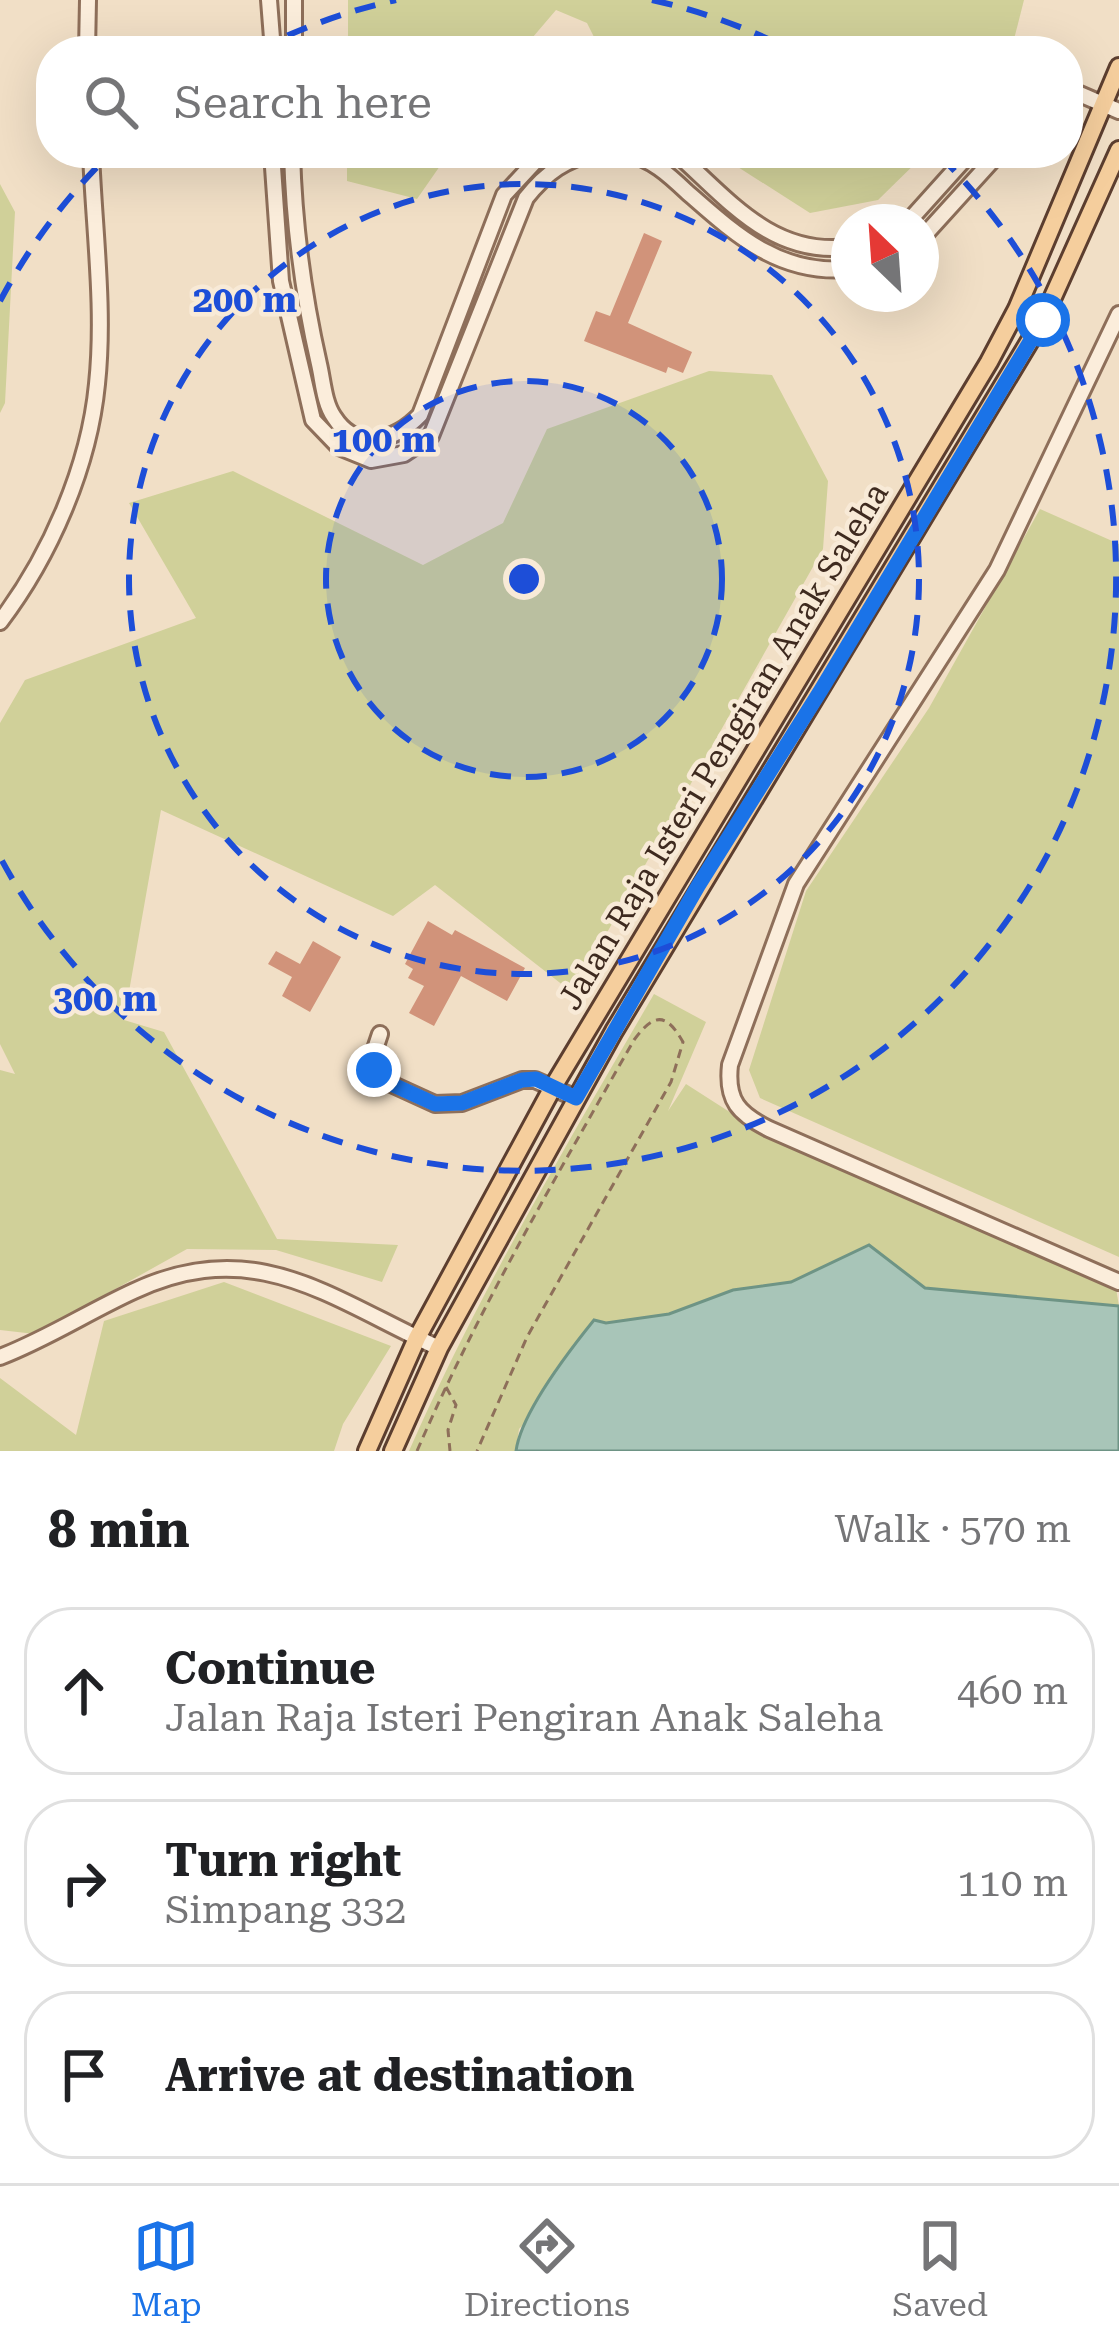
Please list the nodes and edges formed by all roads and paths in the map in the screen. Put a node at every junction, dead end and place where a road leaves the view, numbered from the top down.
1 (88, 0) edge
2 (269, 0) edge
3 (294, 0) edge
4 (87, 36) edge
5 (272, 36) edge
6 (294, 36) edge
7 (1118, 73) edge
8 (1083, 98) edge
9 (1112, 108) edge
10 (1090, 138) junction
11 (1119, 150) edge
12 (1083, 154) edge
13 (92, 168) edge
14 (273, 168) edge
15 (293, 168) edge
16 (529, 168) edge
17 (559, 168) edge
18 (661, 168) edge
19 (693, 168) edge
20 (957, 168) edge
21 (985, 168) edge
22 (1077, 168) edge
23 (924, 204) edge
24 (939, 219) edge
25 (831, 247) edge
26 (831, 268) edge
27 (1119, 314) edge
28 (0, 622) edge
29 (380, 1034) dead end
30 (553, 1088) junction
31 (576, 1098) junction
32 (1119, 1282) edge
33 (417, 1338) junction
34 (439, 1348) junction
35 (0, 1357) edge
36 (446, 1385) junction
37 (367, 1451) edge
38 (393, 1451) edge
39 (417, 1451) edge
40 (450, 1451) edge
41 (477, 1451) edge

1 - 4 street
2 - 5 street
3 - 6 street
7 - 9 main road, Jalan Raja Isteri Pengiran Anak Saleha
8 - 9 street
9 - 10 main road, Jalan Raja Isteri Pengiran Anak Saleha
10 - 11 street
10 - 12 main road, Jalan Raja Isteri Pengiran Anak Saleha
11 - 31 main road, Jalan Raja Isteri Pengiran Anak Saleha
13 - 28 street
14 - 17 street
15 - 16 street
18 - 26 street
19 - 25 street
20 - 23 street
21 - 24 street
22 - 30 main road, Jalan Raja Isteri Pengiran Anak Saleha
27 - 32 street
29 - 30 street
30 - 31 street
30 - 33 main road, Jalan Raja Isteri Pengiran Anak Saleha
31 - 34 main road, Jalan Raja Isteri Pengiran Anak Saleha
33 - 34 street
33 - 35 street
33 - 37 main road, Jalan Raja Isteri Pengiran Anak Saleha
34 - 38 main road, Jalan Raja Isteri Pengiran Anak Saleha
36 - 39 path
36 - 40 path
36 - 41 path

